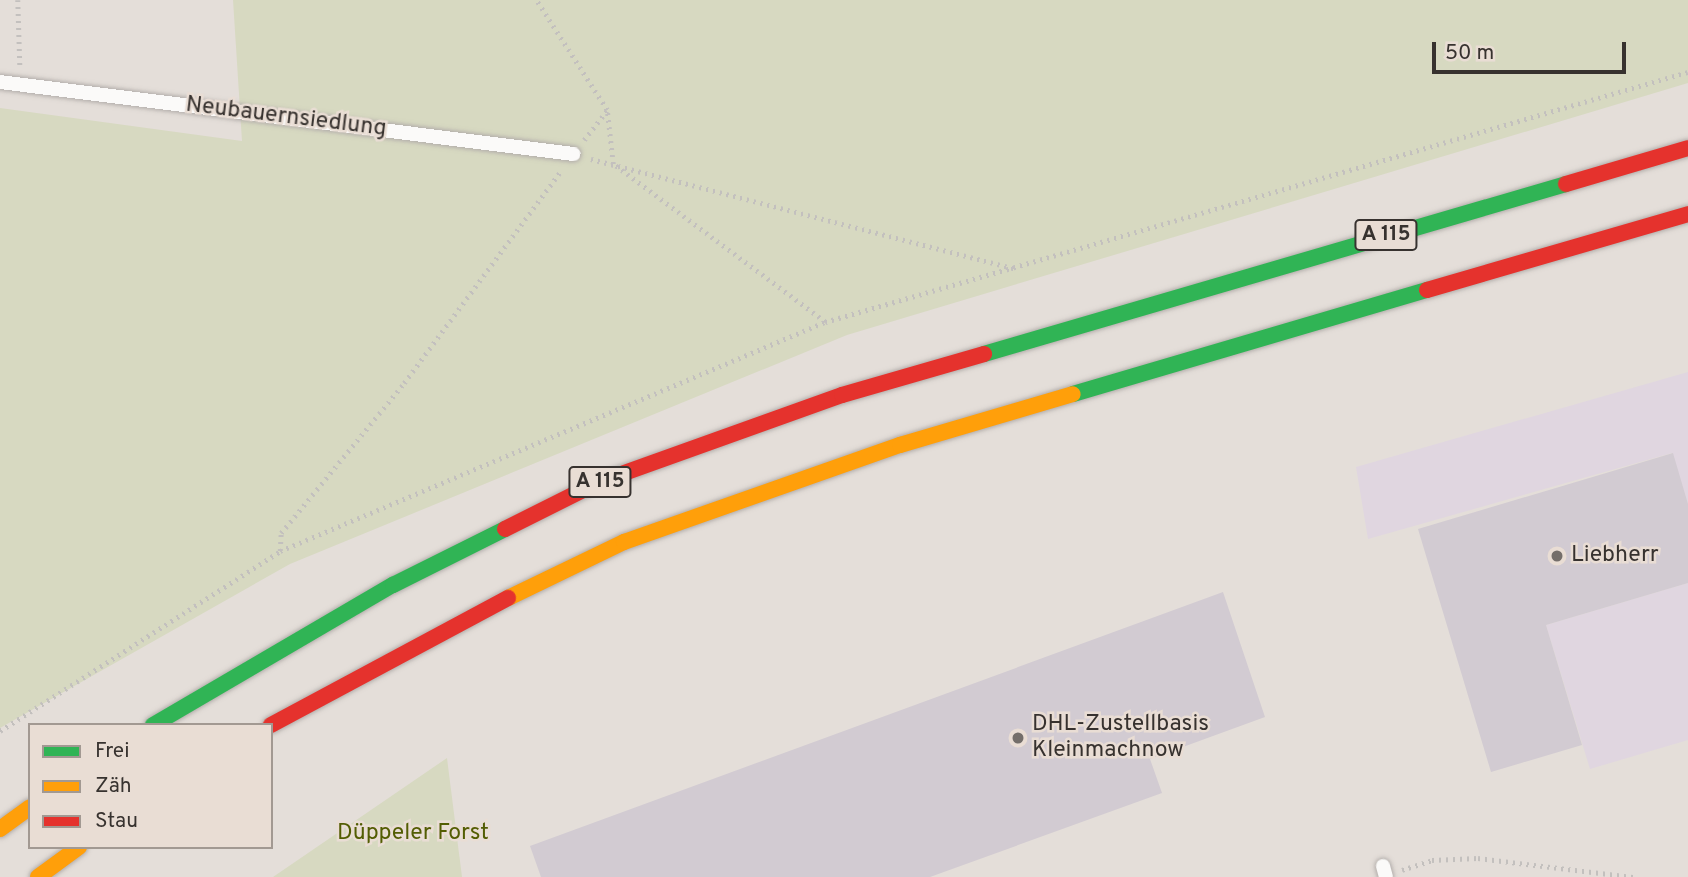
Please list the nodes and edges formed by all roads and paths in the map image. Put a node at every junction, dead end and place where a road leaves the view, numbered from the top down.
1 (18, 0) edge
2 (536, 0) edge
3 (1688, 72) edge
4 (0, 82) edge
5 (19, 84) junction
6 (607, 110) junction
7 (1688, 148) edge
8 (573, 155) junction
9 (613, 164) junction
10 (1688, 214) edge
11 (1018, 270) junction
12 (825, 322) junction
13 (280, 551) junction
14 (156, 723) edge
15 (273, 724) edge
16 (0, 731) edge
17 (28, 808) edge
18 (0, 829) edge
19 (76, 849) edge
20 (1385, 873) edge
21 (37, 877) edge
22 (1633, 877) edge

1 - 5 path
2 - 6 path
3 - 11 path
4 - 5 lane, Neubauernsiedlung
5 - 8 lane, Neubauernsiedlung
6 - 8 path
6 - 9 path
7 - 14 highway, A 115
8 - 9 path
8 - 13 path
9 - 11 path
9 - 12 path
10 - 15 highway
11 - 12 path
12 - 13 path
13 - 16 path
17 - 18 highway
19 - 21 highway
20 - 22 path

